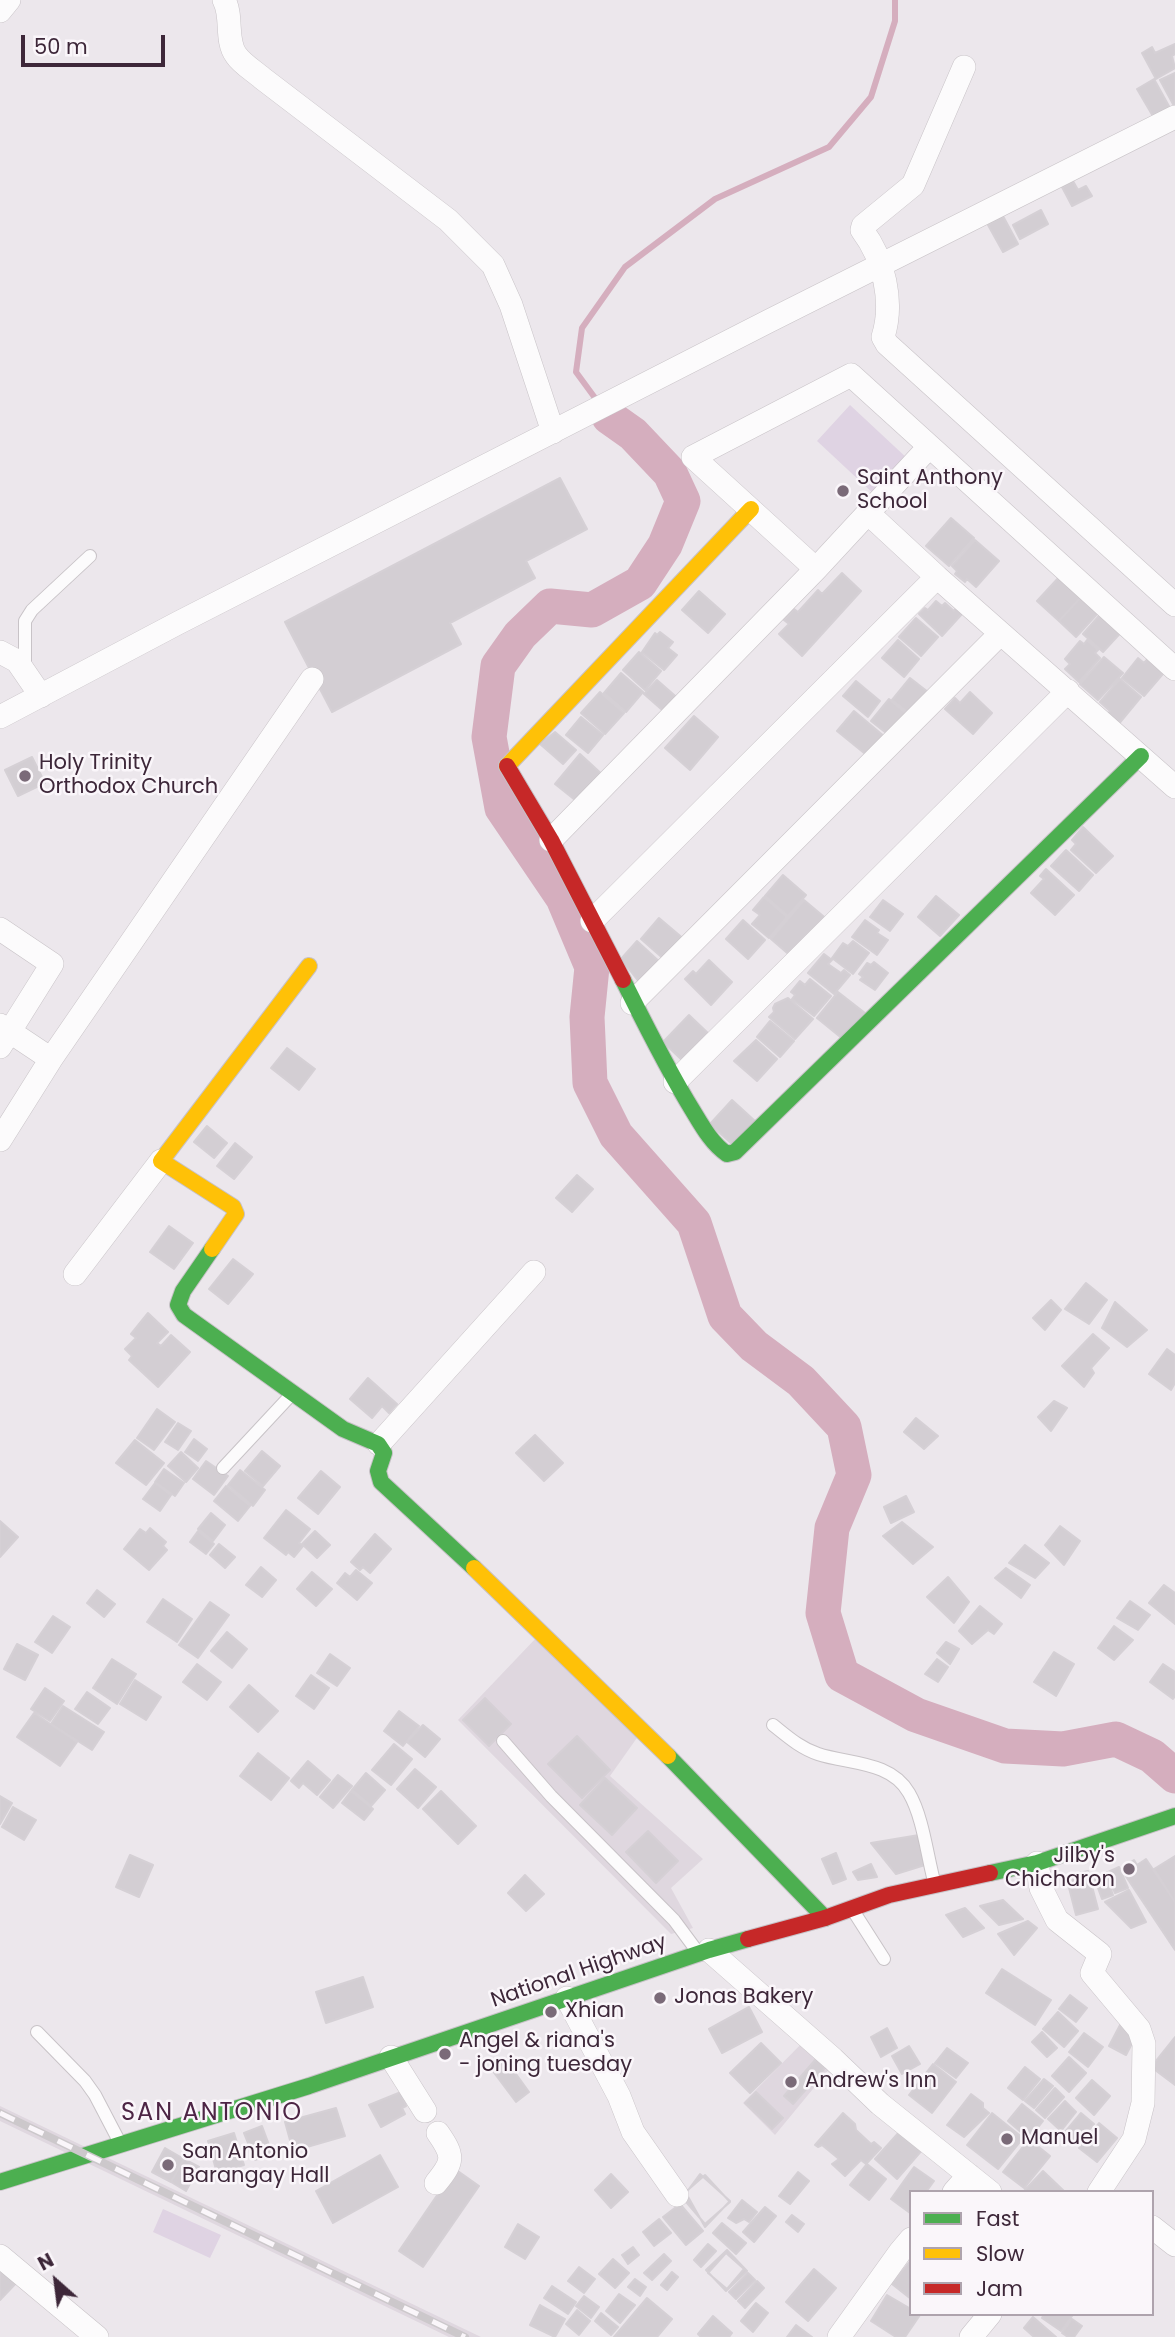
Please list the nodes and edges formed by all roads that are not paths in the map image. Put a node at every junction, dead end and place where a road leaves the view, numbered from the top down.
1 (9, 0) edge
2 (225, 0) edge
3 (0, 11) edge
4 (964, 67) dead end
5 (1175, 117) edge
6 (881, 264) junction
7 (556, 430) junction
8 (929, 447) junction
9 (751, 509) junction
10 (869, 513) junction
11 (90, 556) dead end
12 (816, 569) junction
13 (937, 577) junction
14 (1175, 605) edge
15 (1000, 634) junction
16 (0, 652) edge
17 (1175, 669) edge
18 (25, 671) junction
19 (312, 679) dead end
20 (1068, 691) junction
21 (41, 696) junction
22 (0, 717) edge
23 (1141, 756) junction
24 (1175, 787) edge
25 (551, 840) junction
26 (592, 921) junction
27 (0, 929) edge
28 (309, 966) dead end
29 (632, 1003) junction
30 (3, 1035) edge
31 (51, 1059) junction
32 (675, 1082) junction
33 (0, 1140) edge
34 (161, 1161) junction
35 (534, 1272) dead end
36 (75, 1274) dead end
37 (291, 1394) junction
38 (379, 1444) junction
39 (223, 1468) dead end
40 (773, 1725) dead end
41 (503, 1741) dead end
42 (1175, 1816) edge
43 (1037, 1863) junction
44 (934, 1885) junction
45 (852, 1908) junction
46 (825, 1918) junction
47 (704, 1952) junction
48 (884, 1959) dead end
49 (567, 1998) junction
50 (37, 2032) dead end
51 (391, 2057) junction
52 (425, 2111) dead end
53 (438, 2133) dead end
54 (121, 2144) junction
55 (0, 2182) edge
56 (436, 2183) dead end
57 (961, 2183) edge
58 (984, 2190) edge
59 (1100, 2190) edge
60 (677, 2195) dead end
61 (1154, 2229) edge
62 (909, 2242) edge
63 (1175, 2245) edge
64 (0, 2256) edge
65 (988, 2316) edge
66 (97, 2337) edge
67 (839, 2337) edge
68 (971, 2337) edge

1 - 3 street
2 - 7 street
4 - 6 street
5 - 6 street
6 - 7 street
6 - 14 street
7 - 21 street
8 - 9 street
8 - 10 street
8 - 17 street
9 - 12 street
9 - 25 street
10 - 12 street
10 - 13 street
11 - 18 lane
12 - 25 street
13 - 15 street
13 - 26 street
15 - 20 street
15 - 29 street
16 - 18 street
18 - 21 street
19 - 31 street
20 - 23 street
20 - 32 street
21 - 22 street
23 - 24 street
23 - 32 street
25 - 26 street
26 - 29 street
27 - 30 street
28 - 34 street
29 - 32 street
30 - 31 street
31 - 33 street
34 - 36 street
34 - 37 street
35 - 38 street
37 - 38 street
37 - 39 lane
38 - 46 street
40 - 44 lane
41 - 47 lane
42 - 43 street, National Highway
43 - 44 street, National Highway
43 - 59 street
44 - 45 street, National Highway
45 - 46 street, National Highway
45 - 48 lane
46 - 47 street, National Highway
47 - 49 street, National Highway
47 - 57 street
49 - 51 street, National Highway
49 - 60 street
50 - 54 lane
51 - 52 street
51 - 54 street, National Highway
53 - 56 street
54 - 55 street, National Highway
57 - 58 street
61 - 63 street
62 - 67 street
64 - 66 street
65 - 68 street

